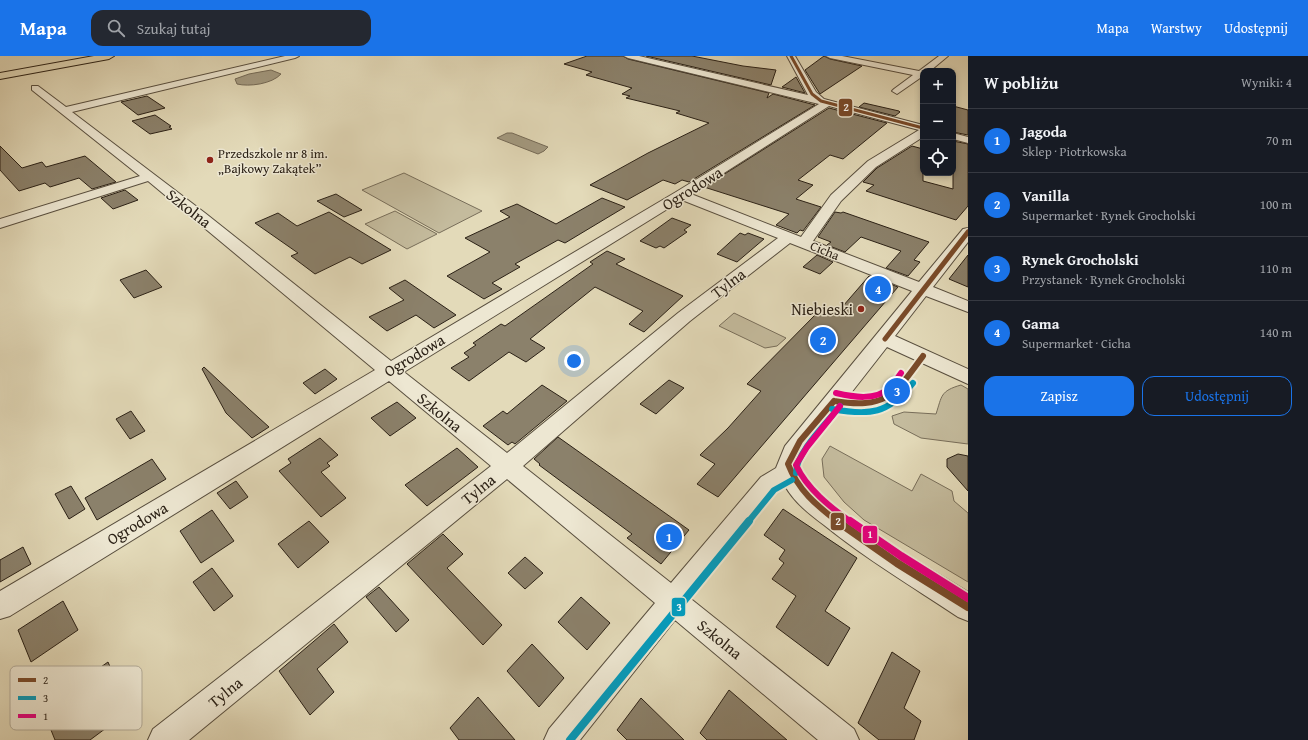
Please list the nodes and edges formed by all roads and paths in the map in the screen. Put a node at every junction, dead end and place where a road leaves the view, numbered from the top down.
1 (109, 56) edge
2 (295, 56) edge
3 (628, 56) edge
4 (791, 56) edge
5 (830, 56) edge
6 (944, 56) edge
7 (928, 68) edge
8 (920, 72) edge
9 (920, 74) edge
10 (0, 76) edge
11 (35, 88) dead end
12 (897, 91) dead end
13 (824, 102) junction
14 (64, 111) junction
15 (920, 127) edge
16 (920, 134) edge
17 (956, 137) edge
18 (968, 140) edge
19 (149, 177) junction
20 (681, 195) junction
21 (0, 224) edge
22 (968, 232) edge
23 (797, 239) junction
24 (923, 289) junction
25 (968, 307) edge
26 (885, 339) junction
27 (389, 371) junction
28 (968, 377) edge
29 (507, 466) junction
30 (788, 473) junction
31 (674, 602) junction
32 (0, 606) edge
33 (968, 607) edge
34 (164, 740) edge
35 (560, 740) edge
36 (843, 740) edge

1 - 10 main road
2 - 14 street
3 - 13 street
4 - 13 street
5 - 8 street
6 - 7 street
9 - 12 street
11 - 14 street, Szkolna
13 - 15 street
13 - 20 street, Ogrodowa
14 - 19 street, Szkolna
16 - 23 street, Tylna
17 - 18 street
19 - 21 street
19 - 27 street, Szkolna
20 - 23 street, Cicha
20 - 27 street, Ogrodowa
22 - 24 street
23 - 24 street, Cicha
23 - 29 street, Tylna
24 - 25 street, Cicha
24 - 26 street
26 - 28 street
26 - 30 street
27 - 29 street, Szkolna
27 - 32 street, Ogrodowa
29 - 31 street, Szkolna
29 - 34 street, Tylna
30 - 31 street
30 - 33 street
31 - 35 street
31 - 36 street, Szkolna

